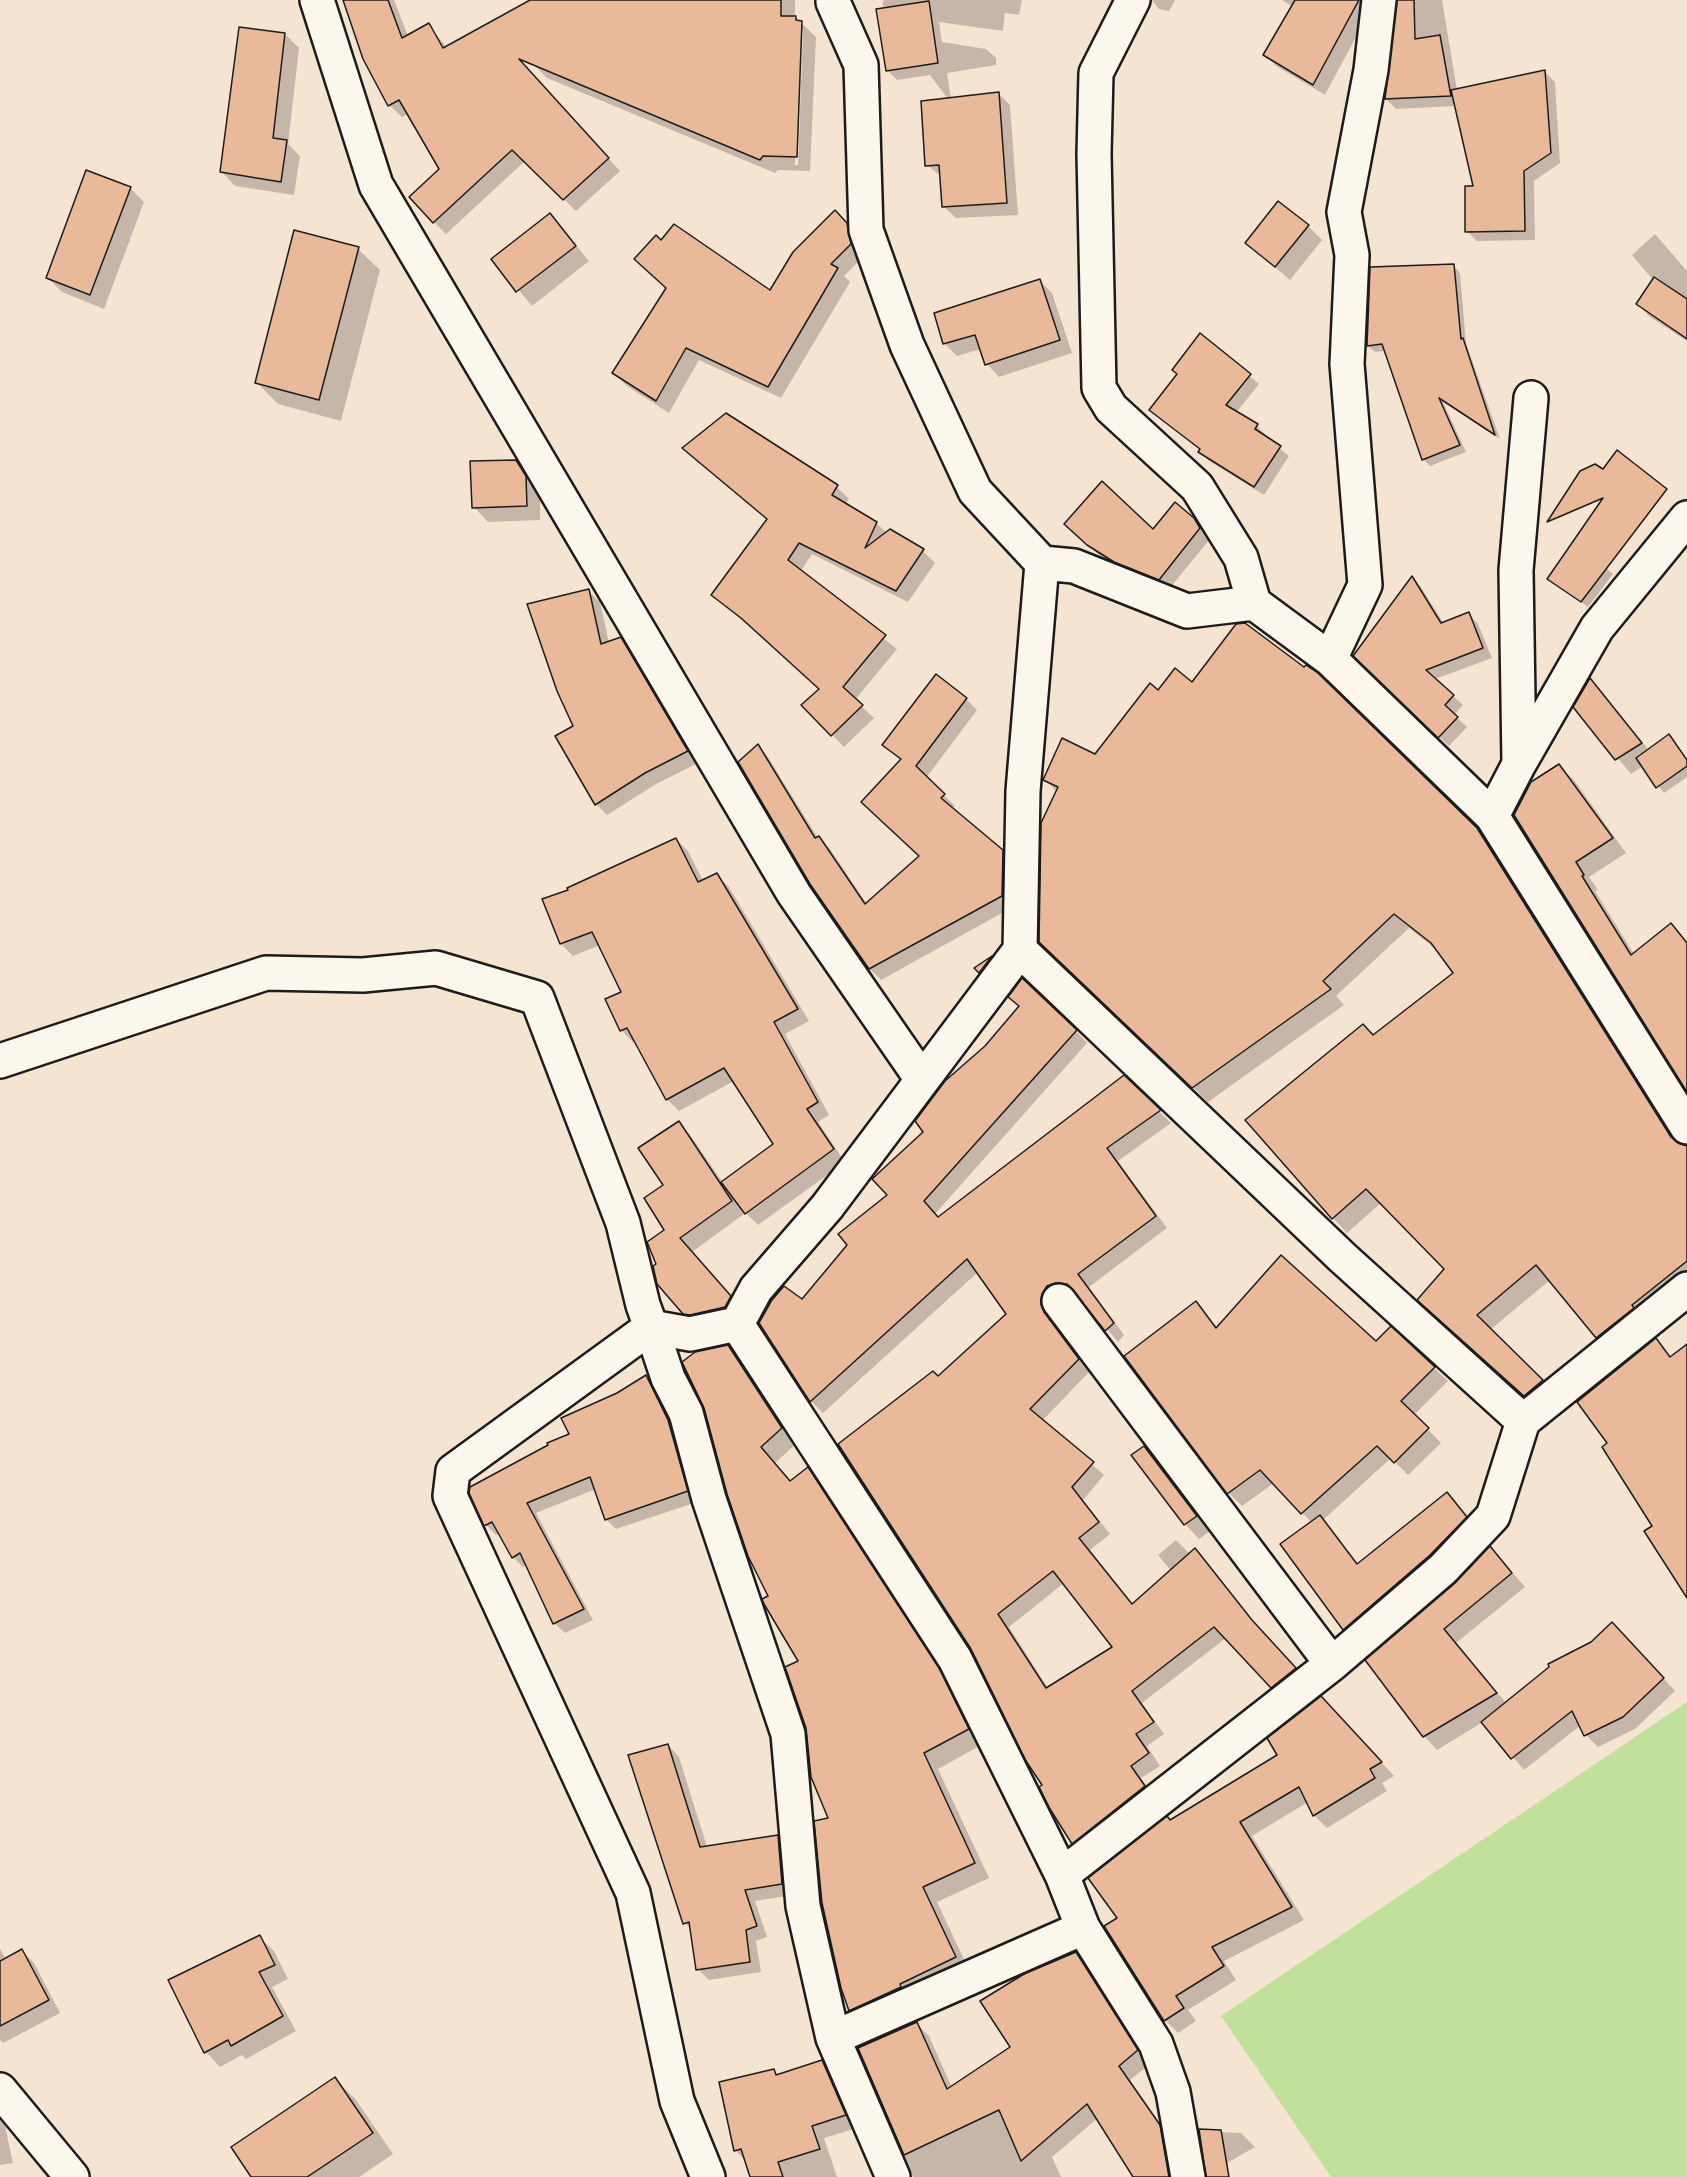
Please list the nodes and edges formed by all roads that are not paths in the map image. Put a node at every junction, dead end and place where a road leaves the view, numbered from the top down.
1 (317, 0) edge
2 (1134, 0) edge
3 (1380, 0) edge
4 (833, 2) dead end
5 (1531, 398) dead end
6 (1687, 518) edge
7 (1042, 563) junction
8 (1254, 603) junction
9 (1330, 659) junction
10 (1519, 764) junction
11 (1492, 816) junction
12 (1020, 950) junction
13 (0, 1061) edge
14 (921, 1078) junction
15 (1687, 1127) edge
16 (1687, 1289) edge
17 (1059, 1301) dead end
18 (737, 1324) junction
19 (651, 1327) junction
20 (1523, 1421) junction
21 (1332, 1664) junction
22 (1062, 1875) junction
23 (1083, 1928) junction
24 (833, 2038) junction
25 (0, 2090) edge
26 (72, 2177) edge
27 (708, 2177) edge
28 (893, 2177) edge
29 (1188, 2177) edge

1 - 14 street
2 - 8 street
3 - 9 street
4 - 7 street
5 - 10 street
6 - 10 street
7 - 8 street
7 - 12 street
8 - 9 street
9 - 11 street
10 - 11 street
11 - 15 street
12 - 14 street
12 - 20 street
13 - 19 street
14 - 18 street
16 - 20 street
17 - 21 street
18 - 19 street
18 - 22 street
19 - 24 street
19 - 27 street
20 - 21 street
21 - 22 street
22 - 23 street
23 - 24 street
23 - 29 street
24 - 28 street
25 - 26 street

